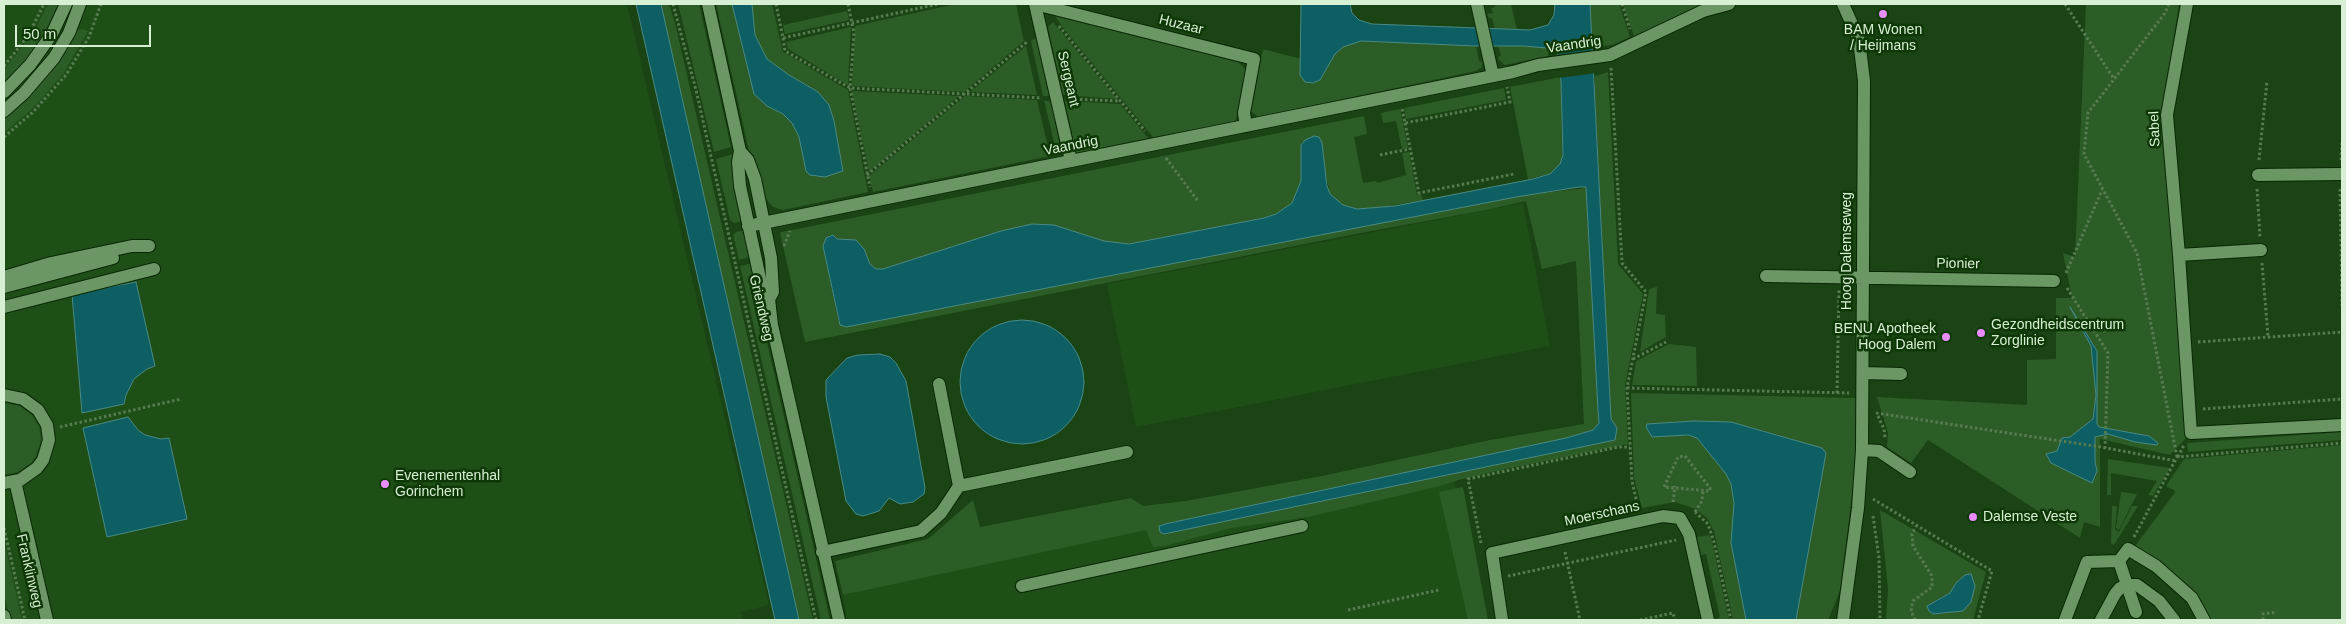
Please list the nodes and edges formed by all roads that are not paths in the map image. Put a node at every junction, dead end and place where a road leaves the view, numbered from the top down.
1 (66, 4) edge
2 (80, 4) edge
3 (708, 4) edge
4 (1035, 4) edge
5 (1477, 4) edge
6 (1729, 4) edge
7 (1843, 4) edge
8 (2187, 4) edge
9 (1498, 75) junction
10 (4, 92) edge
11 (4, 111) edge
12 (1246, 126) junction
13 (740, 151) junction
14 (1071, 161) junction
15 (2341, 174) edge
16 (2258, 175) road end
17 (764, 222) junction
18 (748, 226) junction
19 (2261, 250) dead end
20 (2179, 255) junction
21 (154, 269) dead end
22 (1766, 276) dead end
23 (4, 277) edge
24 (1862, 277) junction
25 (2054, 281) dead end
26 (4, 286) edge
27 (769, 299) junction
28 (4, 307) edge
29 (1863, 373) junction
30 (1901, 374) dead end
31 (939, 384) dead end
32 (4, 394) edge
33 (2342, 425) edge
34 (1862, 450) junction
35 (1127, 452) dead end
36 (1910, 472) dead end
37 (10, 482) edge
38 (959, 486) junction
39 (1302, 526) dead end
40 (822, 552) junction
41 (2119, 561) junction
42 (2127, 585) junction
43 (1022, 586) dead end
44 (2136, 612) dead end
45 (47, 620) edge
46 (839, 620) edge
47 (1502, 620) edge
48 (1708, 620) edge
49 (1843, 620) edge
50 (2065, 620) edge
51 (2101, 620) edge
52 (2174, 620) edge
53 (2204, 620) edge

1 - 10 street
2 - 11 street
3 - 13 street, Griendweg
4 - 12 street, Huzaar
4 - 14 street, Sergeant
5 - 9 street
6 - 9 street, Vaandrig
7 - 24 street, Hoog Dalemseweg
8 - 20 street, Sabel
9 - 12 street, Vaandrig
12 - 14 street, Vaandrig
13 - 17 street, Griendweg
13 - 18 street, Griendweg
14 - 17 street, Vaandrig
15 - 16 street
17 - 18 street, Vaandrig
17 - 27 street, Griendweg
18 - 27 street, Griendweg
19 - 20 street
20 - 33 street, Sabel
21 - 28 street
22 - 24 street, Pionier
23 - 26 street
24 - 25 street, Pionier
24 - 29 street, Hoog Dalemseweg
27 - 40 street, Griendweg
29 - 30 street
29 - 34 street, Hoog Dalemseweg
31 - 38 street
32 - 37 street
34 - 36 street
34 - 49 street, Hoog Dalemseweg
35 - 38 street
37 - 45 street
38 - 40 street
39 - 43 street
40 - 46 street, Griendweg
41 - 42 street
41 - 50 street
41 - 53 street
42 - 44 street
42 - 51 street
42 - 52 street
47 - 48 street, Moerschans

